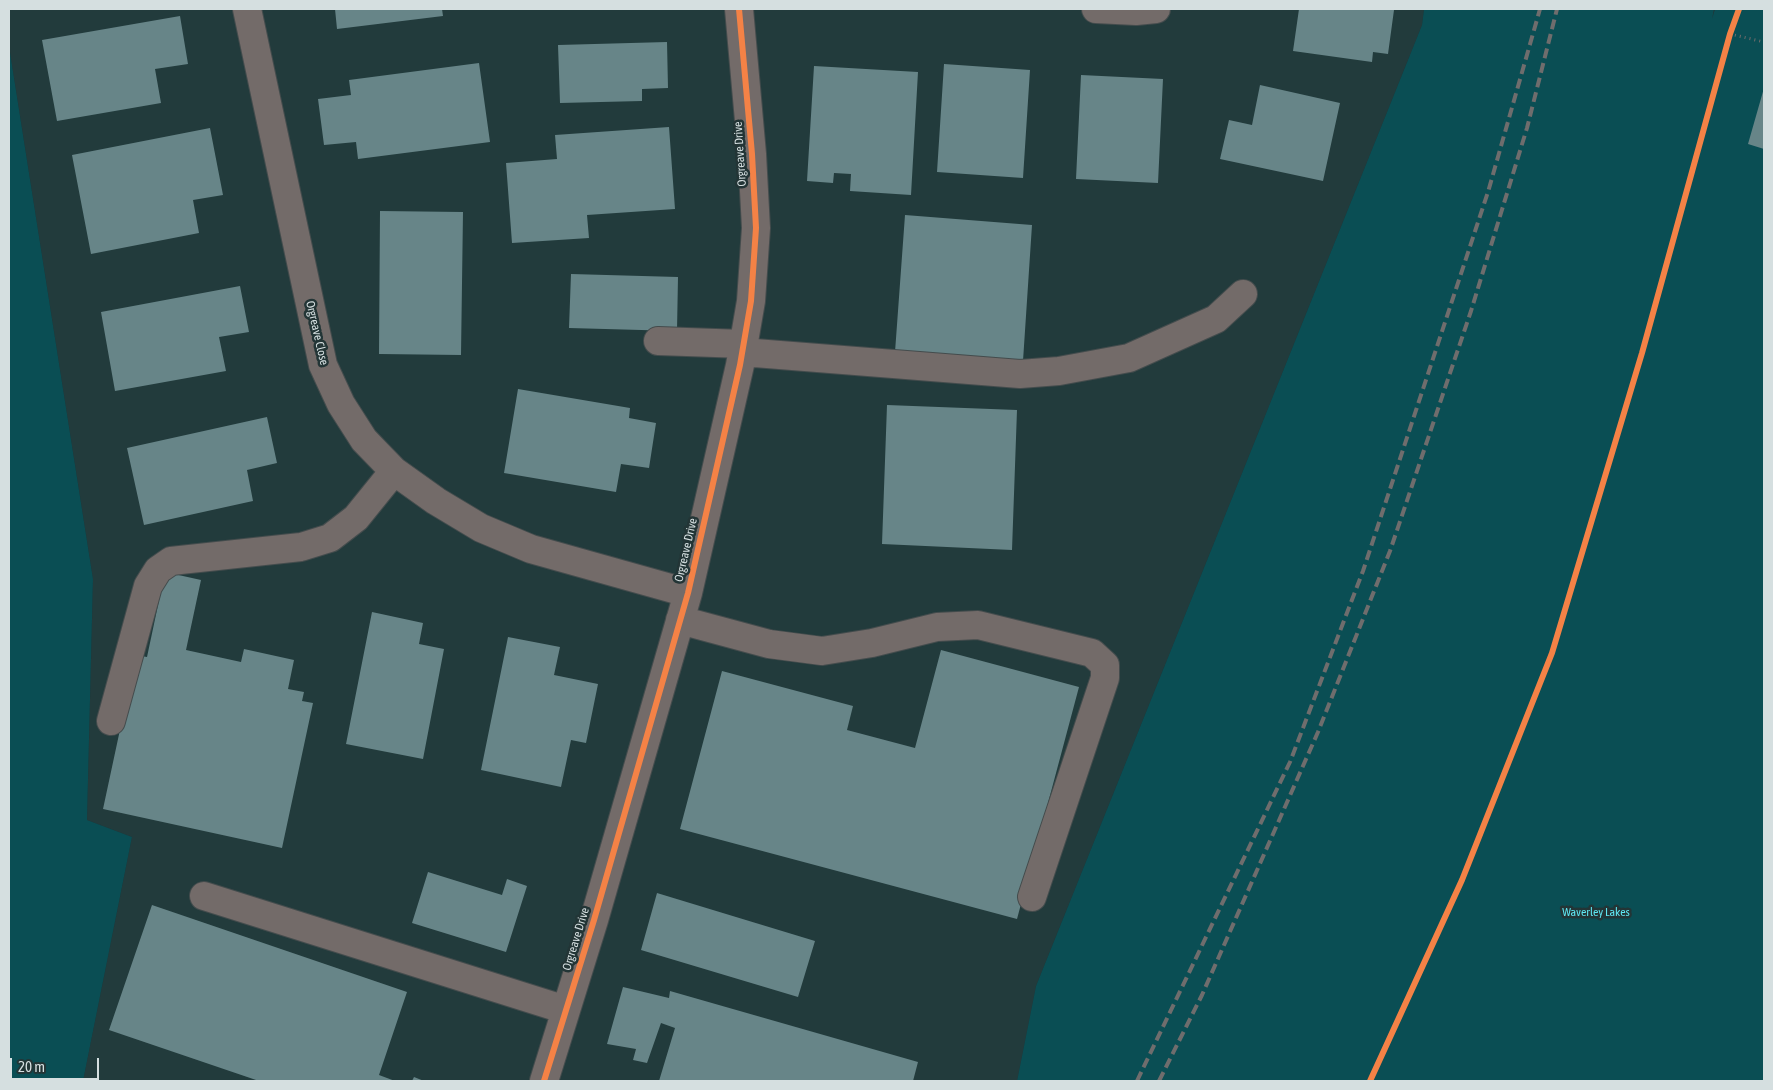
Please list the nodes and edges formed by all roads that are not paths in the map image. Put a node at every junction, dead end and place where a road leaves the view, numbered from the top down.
1 (247, 9) edge
2 (739, 9) edge
3 (1096, 9) edge
4 (1156, 9) edge
5 (1243, 294) dead end
6 (658, 341) dead end
7 (743, 348) junction
8 (394, 471) junction
9 (688, 593) junction
10 (680, 620) junction
11 (111, 721) dead end
12 (204, 896) dead end
13 (1032, 896) dead end
14 (566, 1010) junction
15 (544, 1081) edge

1 - 8 street, Orgreave Close
2 - 7 street, Orgreave Drive
3 - 4 street
5 - 7 street
6 - 7 street
7 - 9 street, Orgreave Drive
8 - 9 street, Orgreave Close
8 - 11 street
9 - 10 street, Orgreave Drive
10 - 13 street
10 - 14 street, Orgreave Drive
12 - 14 street
14 - 15 street, Orgreave Drive

